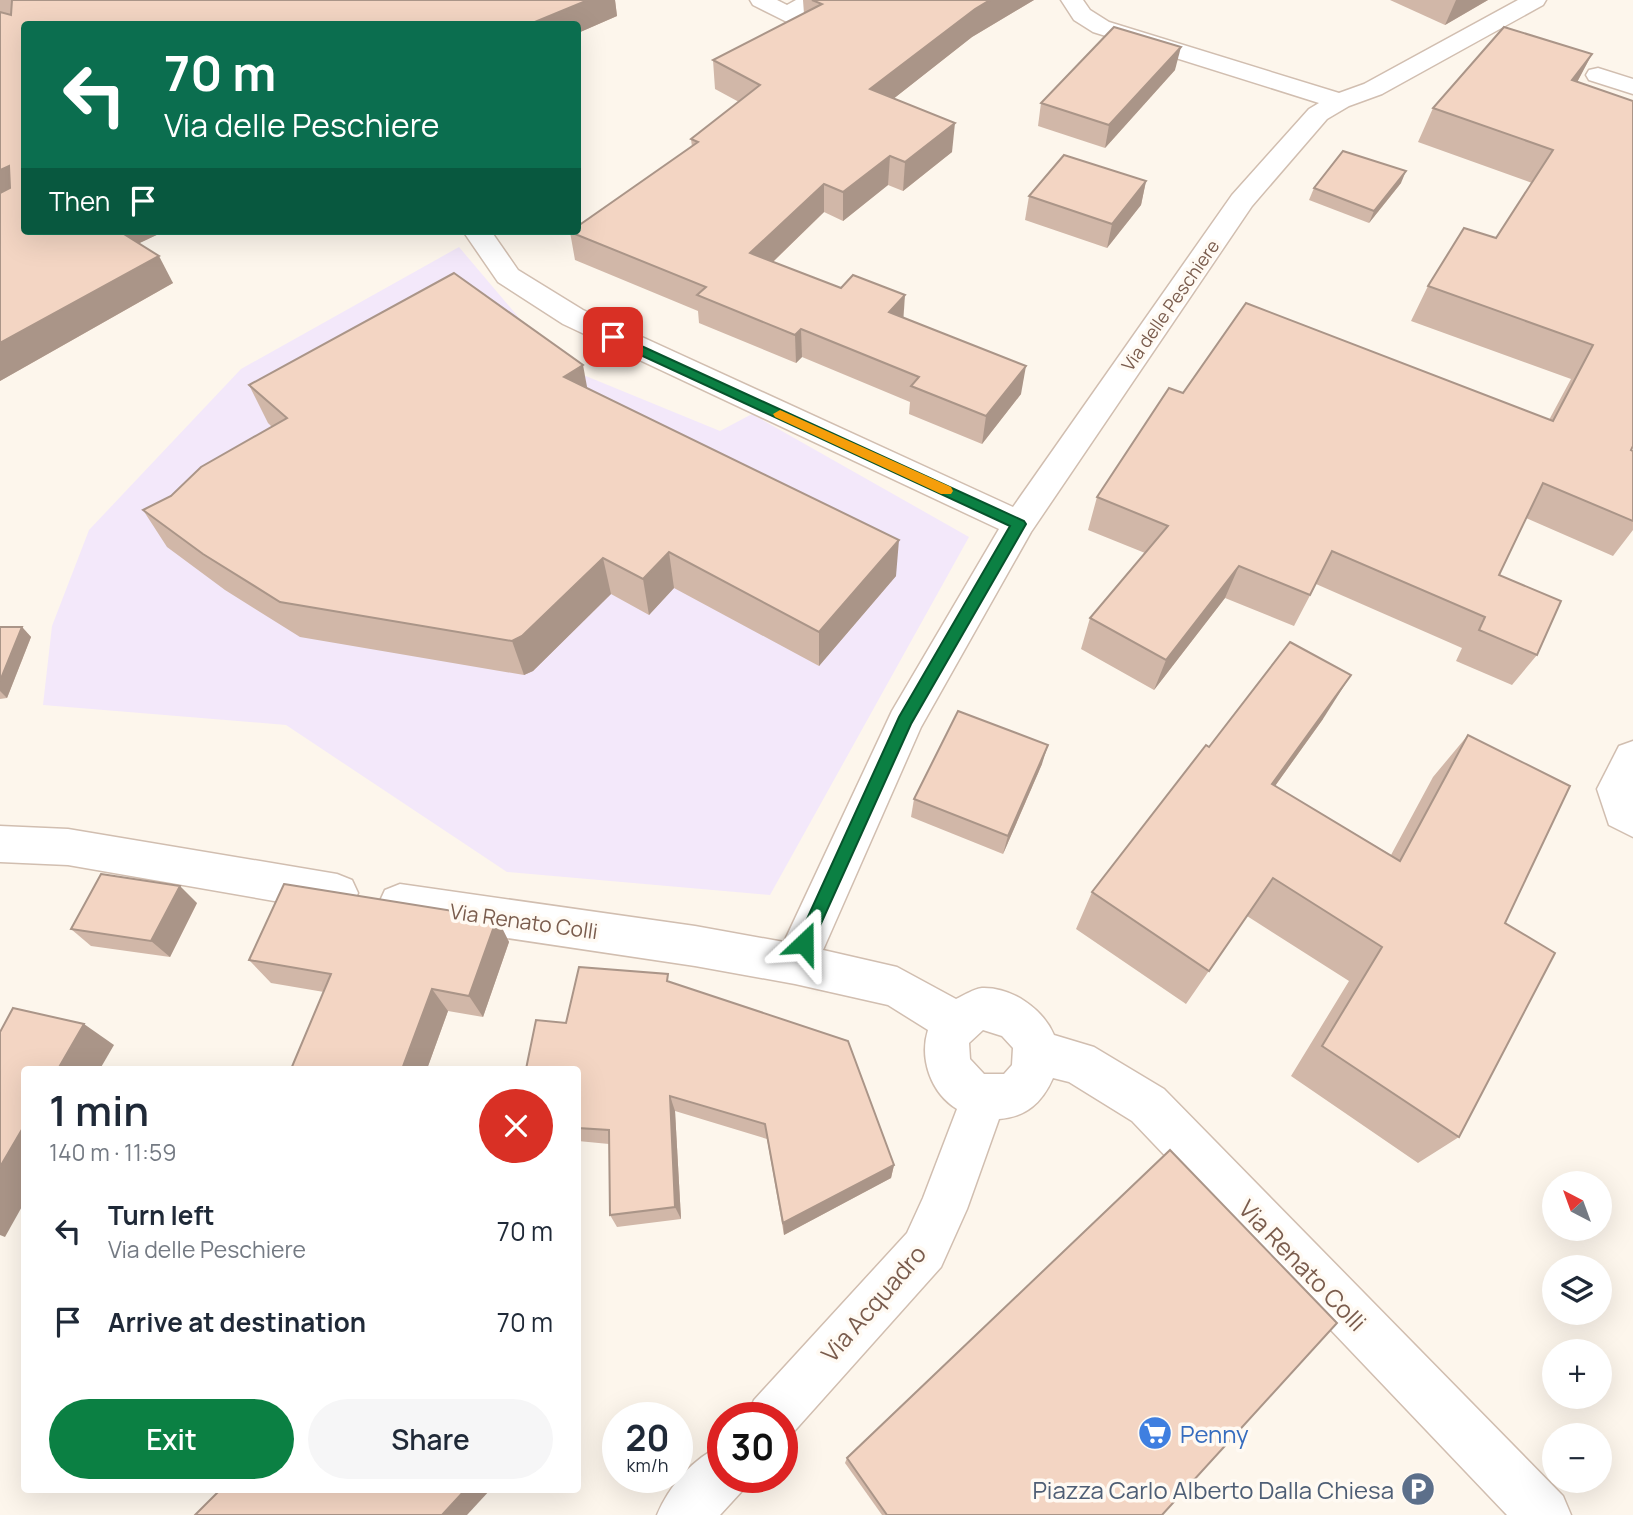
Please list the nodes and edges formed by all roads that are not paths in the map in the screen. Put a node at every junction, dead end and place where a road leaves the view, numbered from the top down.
1 (761, 0) edge
2 (812, 0) edge
3 (1072, 0) edge
4 (1535, 0) edge
5 (1598, 75) dead end
6 (1633, 87) edge
7 (1340, 102) junction
8 (480, 235) edge
9 (1019, 524) junction
10 (1633, 757) edge
11 (1628, 817) edge
12 (0, 844) edge
13 (795, 964) junction
14 (955, 1022) junction
15 (1036, 1053) junction
16 (984, 1098) junction
17 (786, 1402) edge
18 (707, 1490) edge
19 (684, 1515) edge
20 (1544, 1515) edge

1 - 2 street
3 - 7 street
4 - 7 street, Via delle Peschiere
5 - 6 street
7 - 9 street, Via delle Peschiere
8 - 9 street
9 - 13 street, Via delle Peschiere
10 - 11 street
12 - 13 street, Via Renato Colli
13 - 14 street, Via Renato Colli
14 - 15 street
14 - 16 street
15 - 16 street
15 - 20 street, Via Renato Colli
16 - 17 street, Via Acquadro
18 - 19 street

